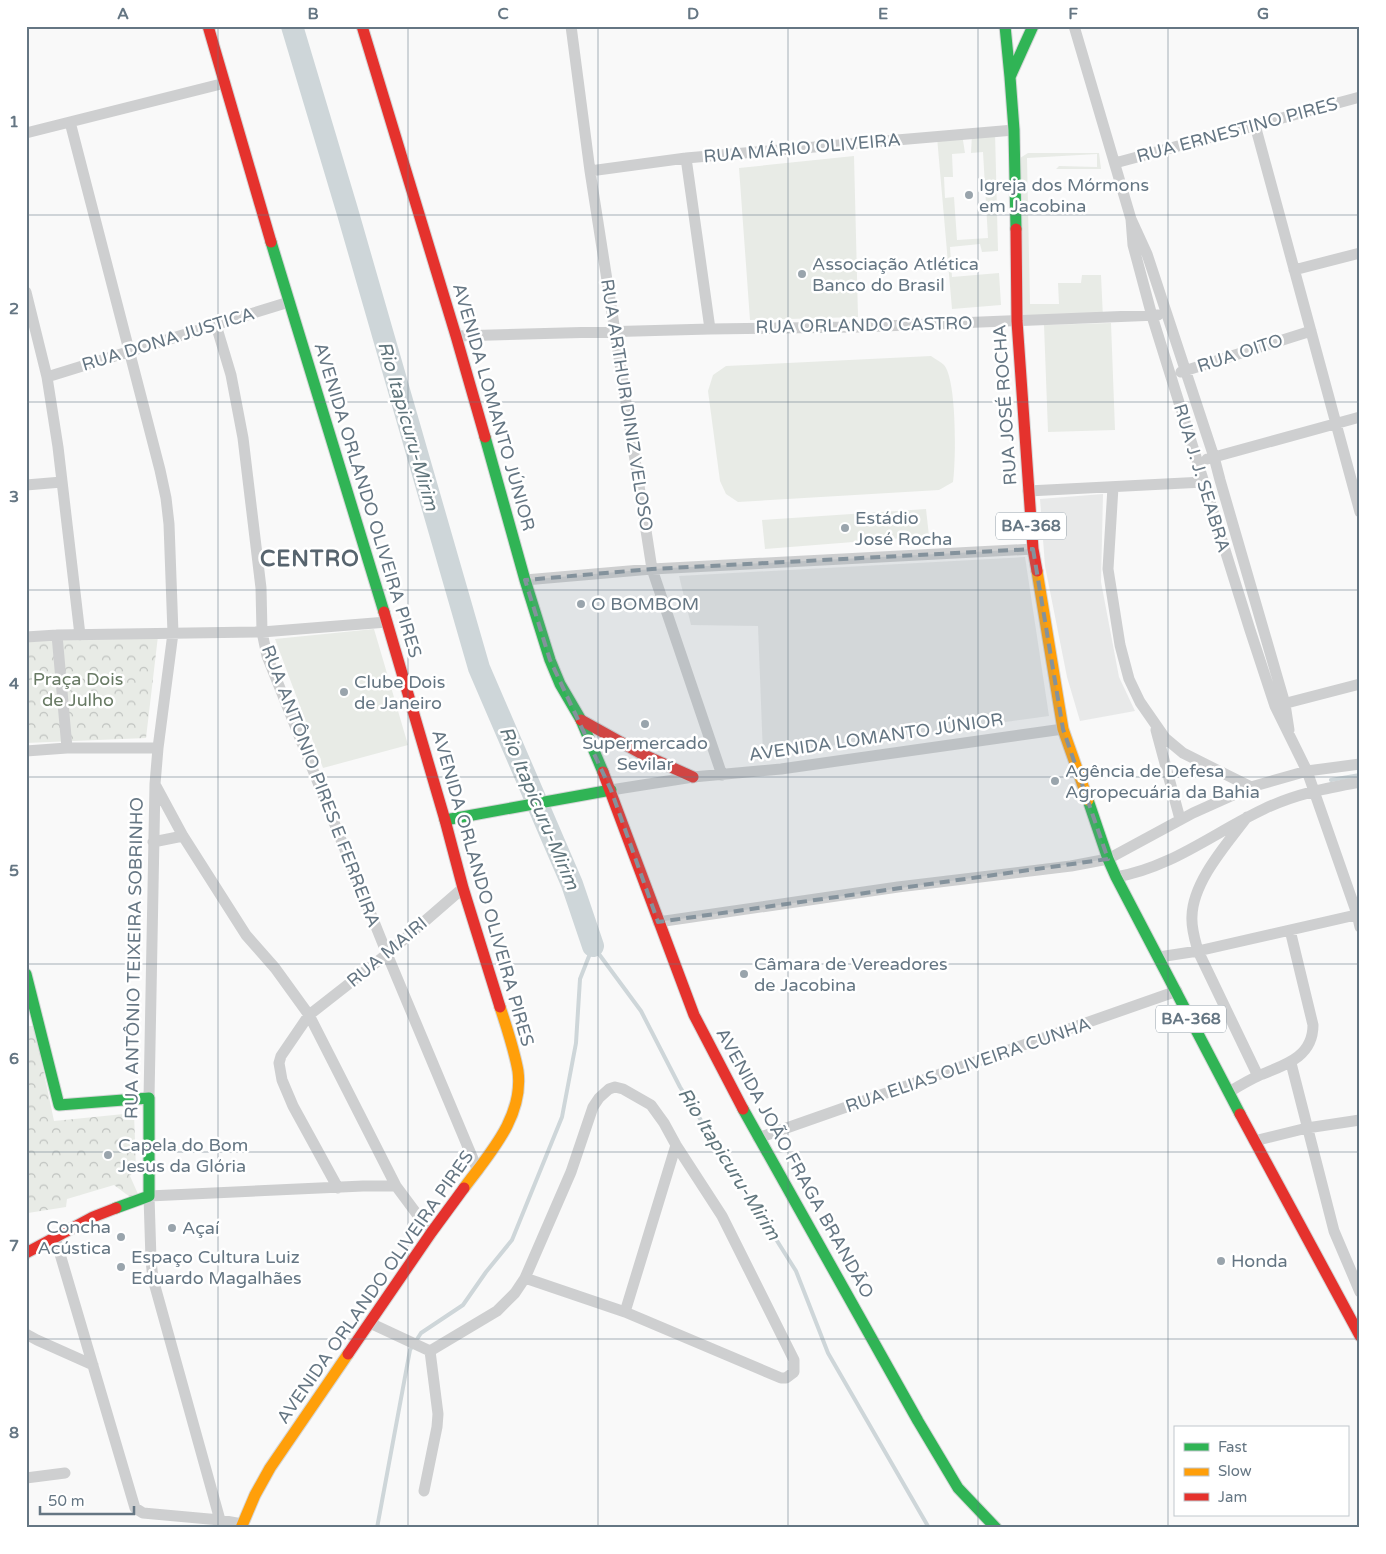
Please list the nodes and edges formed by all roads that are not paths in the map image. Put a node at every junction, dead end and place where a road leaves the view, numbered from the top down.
1 (208, 26) edge
2 (362, 26) edge
3 (572, 26) edge
4 (1005, 26) edge
5 (1034, 26) edge
6 (1065, 26) edge
7 (1076, 32) edge
8 (1010, 76) junction
9 (225, 82) junction
10 (1360, 97) edge
11 (70, 122) junction
12 (1255, 125) junction
13 (1014, 130) junction
14 (26, 133) edge
15 (686, 158) junction
16 (1114, 163) junction
17 (590, 171) junction
18 (1131, 219) junction
19 (1360, 253) edge
20 (1294, 270) junction
21 (26, 292) edge
22 (289, 302) junction
23 (1168, 314) junction
24 (1152, 316) junction
25 (1017, 321) junction
26 (216, 325) junction
27 (710, 329) junction
28 (615, 331) junction
29 (1311, 331) junction
30 (456, 336) junction
31 (128, 350) junction
32 (1186, 370) junction
33 (1170, 375) junction
34 (47, 377) junction
35 (1360, 417) edge
36 (1336, 424) junction
37 (1214, 457) junction
38 (1198, 461) junction
39 (62, 482) junction
40 (1204, 482) junction
41 (26, 485) edge
42 (1113, 487) junction
43 (1028, 491) junction
44 (1360, 512) edge
45 (1033, 549) junction
46 (652, 569) junction
47 (525, 580) junction
48 (387, 622) junction
49 (1263, 626) junction
50 (1250, 630) junction
51 (262, 632) junction
52 (173, 633) junction
53 (58, 635) junction
54 (80, 635) junction
55 (26, 637) edge
56 (1360, 684) edge
57 (1280, 705) junction
58 (581, 720) junction
59 (1155, 724) junction
60 (1063, 729) junction
61 (67, 748) junction
62 (158, 748) junction
63 (26, 751) edge
64 (1360, 764) edge
65 (1307, 771) junction
66 (722, 775) junction
67 (693, 777) junction
68 (1360, 782) edge
69 (155, 784) junction
70 (1251, 786) junction
71 (611, 790) junction
72 (1313, 790) junction
73 (1247, 818) junction
74 (1180, 819) junction
75 (445, 820) junction
76 (182, 836) junction
77 (153, 842) junction
78 (1108, 859) junction
79 (1116, 877) junction
80 (463, 888) junction
81 (1359, 914) edge
82 (658, 922) junction
83 (1360, 927) edge
84 (1290, 930) junction
85 (1198, 951) junction
86 (387, 954) junction
87 (1159, 957) junction
88 (26, 974) edge
89 (1177, 991) junction
90 (30, 1007) edge
91 (310, 1015) junction
92 (1290, 1063) junction
93 (1258, 1076) junction
94 (1229, 1092) junction
95 (148, 1098) junction
96 (1360, 1120) edge
97 (1306, 1128) junction
98 (758, 1138) junction
99 (1254, 1141) junction
100 (676, 1145) junction
101 (478, 1171) junction
102 (396, 1186) junction
103 (338, 1188) junction
104 (150, 1196) junction
105 (431, 1233) junction
106 (55, 1237) junction
107 (26, 1253) edge
108 (1345, 1260) junction
109 (1323, 1268) junction
110 (525, 1278) junction
111 (1360, 1292) edge
112 (625, 1312) junction
113 (370, 1323) junction
114 (26, 1334) edge
115 (1360, 1336) edge
116 (420, 1347) junction
117 (93, 1365) junction
118 (65, 1473) dead end
119 (26, 1478) edge
120 (424, 1491) dead end
121 (220, 1520) junction
122 (242, 1526) edge
123 (996, 1528) edge

1 - 9 main road, AVENIDA ORLANDO OLIVEIRA PIRES
2 - 30 main road, AVENIDA LOMANTO JÚNIOR
3 - 17 street, RUA ARTHUR DINIZ VELOSO
4 - 8 main road, RUA JOSÉ ROCHA
5 - 8 main road
6 - 7 street
7 - 16 street, RUA J. J. SEABRA
8 - 13 main road, RUA JOSÉ ROCHA
9 - 11 street
9 - 22 main road, AVENIDA ORLANDO OLIVEIRA PIRES
10 - 12 street, RUA ERNESTINO PIRES
11 - 14 street
11 - 31 street
12 - 16 street, RUA ERNESTINO PIRES
12 - 20 street
13 - 15 street, RUA MÁRIO OLIVEIRA
13 - 25 main road, RUA JOSÉ ROCHA
15 - 17 street, RUA MÁRIO OLIVEIRA
15 - 27 street
16 - 18 street, RUA J. J. SEABRA
17 - 28 street, RUA ARTHUR DINIZ VELOSO
18 - 23 street, RUA J. J. SEABRA
18 - 24 street, RUA J. J. SEABRA
19 - 20 street
20 - 29 street
21 - 34 street
22 - 26 street, RUA DONA JUSTICA
22 - 48 main road, AVENIDA ORLANDO OLIVEIRA PIRES
23 - 24 street, RUA ORLANDO CASTRO
23 - 32 street, RUA J. J. SEABRA
24 - 25 street, RUA ORLANDO CASTRO
24 - 33 street, RUA J. J. SEABRA
25 - 27 street, RUA ORLANDO CASTRO
25 - 43 main road, RUA JOSÉ ROCHA / BA-368
26 - 31 street, RUA DONA JUSTICA
26 - 51 street, RUA ANTÔNIO PIRES E FERREIRA
27 - 28 street, RUA ORLANDO CASTRO
28 - 30 street, RUA ORLANDO CASTRO
28 - 46 street, RUA ARTHUR DINIZ VELOSO
29 - 32 street, RUA OITO
29 - 36 street
30 - 47 main road, AVENIDA LOMANTO JÚNIOR
31 - 34 street, RUA DONA JUSTICA
31 - 52 street
32 - 33 street, RUA OITO
32 - 37 street, RUA J. J. SEABRA
33 - 38 street, RUA J. J. SEABRA
34 - 39 street
35 - 36 street
36 - 37 street
36 - 44 street
37 - 38 street
37 - 49 street, RUA J. J. SEABRA
38 - 40 street, RUA J. J. SEABRA
39 - 41 street
39 - 54 street
40 - 42 street
40 - 50 street, RUA J. J. SEABRA
42 - 43 street
42 - 59 street
43 - 45 main road, RUA JOSÉ ROCHA / BA-368
45 - 46 street
45 - 60 main road, RUA JOSÉ ROCHA / BA-368
46 - 47 street
46 - 66 street, RUA ARTHUR DINIZ VELOSO
47 - 58 main road, AVENIDA LOMANTO JÚNIOR
48 - 51 street
48 - 75 main road, AVENIDA ORLANDO OLIVEIRA PIRES
49 - 50 street
49 - 57 street, RUA J. J. SEABRA
50 - 57 street, RUA J. J. SEABRA
51 - 52 street
51 - 86 street, RUA ANTÔNIO PIRES E FERREIRA
52 - 54 street
52 - 62 street
53 - 54 street
53 - 55 street
53 - 61 street
56 - 57 street
57 - 65 street, RUA J. J. SEABRA
58 - 67 main road
58 - 71 main road, AVENIDA LOMANTO JÚNIOR
59 - 70 street
59 - 74 street
60 - 66 street, AVENIDA LOMANTO JÚNIOR
60 - 78 main road, BA-368
61 - 62 street
61 - 63 street
62 - 69 street, RUA ANTÔNIO TEIXEIRA SOBRINHO
64 - 65 street
65 - 70 street
65 - 72 street, RUA J. J. SEABRA
66 - 67 street, AVENIDA LOMANTO JÚNIOR
67 - 71 street, AVENIDA LOMANTO JÚNIOR
68 - 72 street
69 - 76 street
69 - 77 street, RUA ANTÔNIO TEIXEIRA SOBRINHO
70 - 74 street
71 - 75 main road
71 - 82 main road, AVENIDA JOÃO FRAGA BRANDÃO
72 - 73 street
72 - 81 street, RUA J. J. SEABRA
73 - 79 street
73 - 85 street
74 - 78 street
75 - 80 main road, AVENIDA ORLANDO OLIVEIRA PIRES
76 - 77 street
76 - 91 street
77 - 95 street, RUA ANTÔNIO TEIXEIRA SOBRINHO
78 - 79 main road, BA-368
78 - 82 street
79 - 87 main road, BA-368
80 - 86 street, RUA MAIRI
80 - 101 main road, AVENIDA ORLANDO OLIVEIRA PIRES
81 - 83 street, RUA J. J. SEABRA
81 - 84 street
82 - 98 main road, AVENIDA JOÃO FRAGA BRANDÃO
84 - 85 street
84 - 92 street
85 - 87 street
85 - 93 street
86 - 91 street, RUA MAIRI
86 - 101 street, RUA ANTÔNIO PIRES E FERREIRA
87 - 89 main road, BA-368
88 - 90 main road
89 - 94 main road, BA-368
89 - 98 street, RUA ELIAS OLIVEIRA CUNHA
90 - 95 main road
91 - 102 street
91 - 103 street, RUA MAIRI
92 - 93 street
92 - 97 street
93 - 94 street
94 - 99 main road, BA-368
95 - 104 main road, RUA ANTÔNIO TEIXEIRA SOBRINHO
96 - 97 street
97 - 99 street
97 - 108 street
98 - 123 main road, AVENIDA JOÃO FRAGA BRANDÃO
99 - 109 main road, BA-368
100 - 110 street
100 - 112 street
100 - 112 street
101 - 105 main road, AVENIDA ORLANDO OLIVEIRA PIRES
102 - 103 street
102 - 105 street
103 - 104 street
104 - 106 main road
104 - 121 street, RUA ANTÔNIO TEIXEIRA SOBRINHO
105 - 113 main road, AVENIDA ORLANDO OLIVEIRA PIRES
106 - 107 main road
106 - 117 street
108 - 109 street
108 - 111 street
109 - 115 main road, BA-368
110 - 112 street
110 - 116 street
113 - 116 street
113 - 122 main road, AVENIDA ORLANDO OLIVEIRA PIRES
114 - 117 street
116 - 120 street
117 - 121 street
118 - 119 street
121 - 122 street

